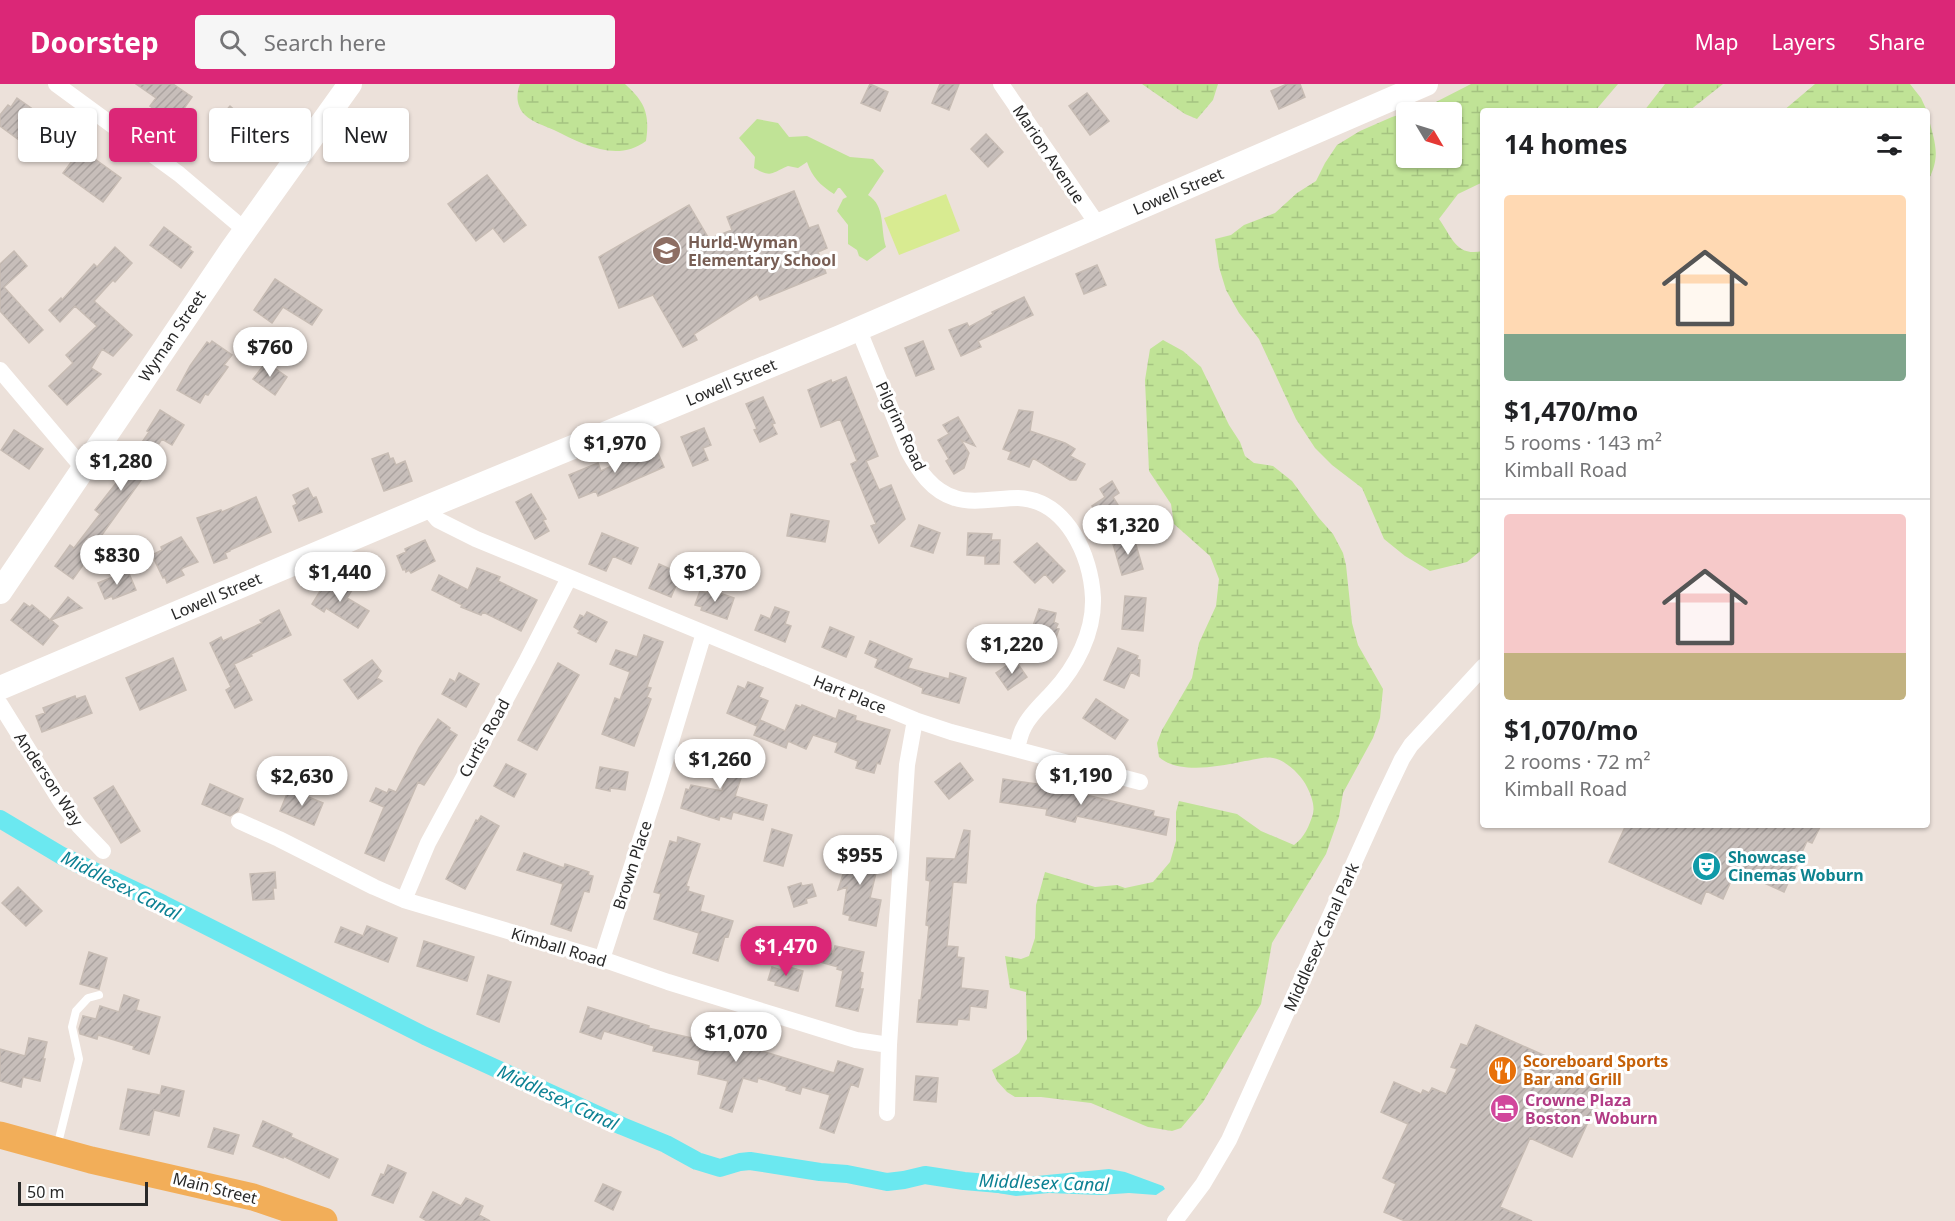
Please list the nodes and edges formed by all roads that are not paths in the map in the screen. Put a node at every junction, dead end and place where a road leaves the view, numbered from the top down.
1 (56, 84) edge
2 (350, 84) edge
3 (1001, 84) edge
4 (1426, 84) edge
5 (1098, 225) junction
6 (245, 230) junction
7 (858, 328) junction
8 (0, 370) edge
9 (83, 468) junction
10 (427, 507) junction
11 (569, 578) junction
12 (0, 592) edge
13 (704, 633) junction
14 (1480, 670) edge
15 (0, 688) edge
16 (0, 704) edge
17 (915, 720) junction
18 (1017, 748) junction
19 (1140, 782) dead end
20 (239, 821) dead end
21 (103, 851) dead end
22 (404, 900) junction
23 (602, 959) junction
24 (99, 995) dead end
25 (889, 1045) junction
26 (887, 1113) dead end
27 (0, 1135) edge
28 (56, 1150) junction
29 (323, 1221) edge
30 (1175, 1221) edge

1 - 6 street
2 - 6 street, Wyman Street
3 - 5 street, Marion Avenue
4 - 5 street, Lowell Street
5 - 7 street, Lowell Street
6 - 9 street, Wyman Street
7 - 10 street, Lowell Street
7 - 18 street, Pilgrim Road
8 - 9 street
9 - 12 street, Wyman Street
10 - 11 street, Hart Place
10 - 15 street, Lowell Street
11 - 13 street, Hart Place
11 - 22 street, Curtis Road
13 - 17 street, Hart Place
13 - 23 street, Brown Place
14 - 30 street, Middlesex Canal Park
16 - 21 street, Anderson Way
17 - 18 street, Hart Place
17 - 25 street
18 - 19 street, Hart Place
20 - 22 street, Kimball Road
22 - 23 street, Kimball Road
23 - 25 street, Kimball Road
24 - 28 lane
25 - 26 street
27 - 28 main road, Main Street
28 - 29 main road, Main Street

